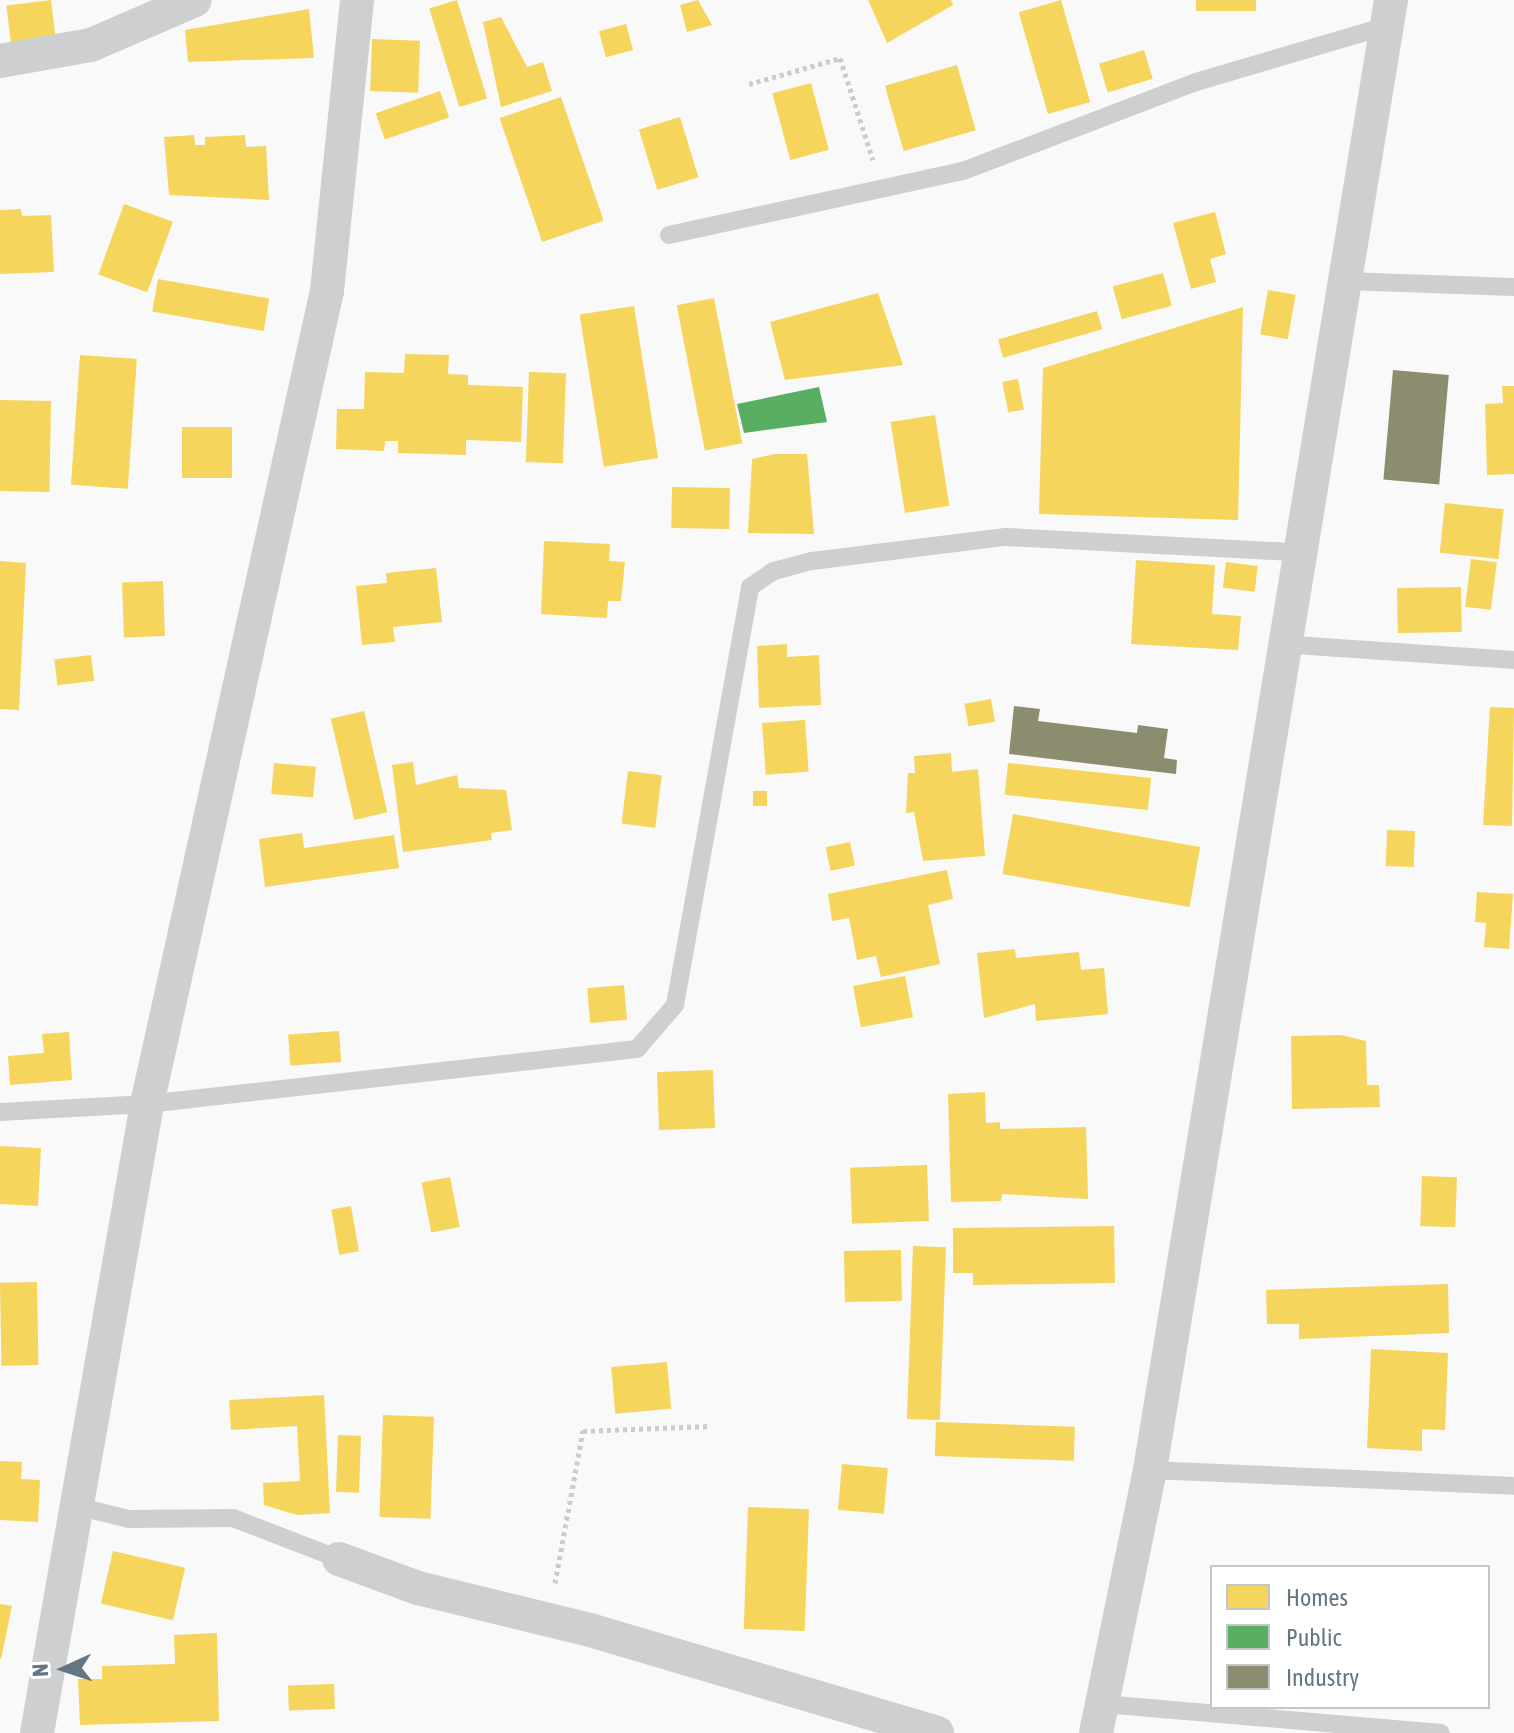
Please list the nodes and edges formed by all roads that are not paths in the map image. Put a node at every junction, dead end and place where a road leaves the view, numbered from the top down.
1 (195, 0) edge
2 (357, 0) edge
3 (1389, 13) edge
4 (0, 61) edge
5 (669, 235) dead end
6 (1344, 281) junction
7 (1514, 287) edge
8 (1296, 552) junction
9 (1280, 644) junction
10 (1514, 660) edge
11 (147, 1104) junction
12 (0, 1112) edge
13 (1150, 1470) junction
14 (1514, 1486) edge
15 (76, 1506) junction
16 (339, 1559) joint
17 (1100, 1719) edge
18 (37, 1733) edge
19 (937, 1733) edge
20 (1441, 1733) edge

1 - 4 street
2 - 11 street
3 - 5 lane
3 - 6 street
6 - 7 lane
6 - 8 street
8 - 9 street
8 - 11 lane
9 - 10 lane
9 - 13 street
11 - 12 lane
11 - 15 street
13 - 14 lane
13 - 17 street
15 - 16 lane
15 - 18 street
16 - 19 street
17 - 20 lane

